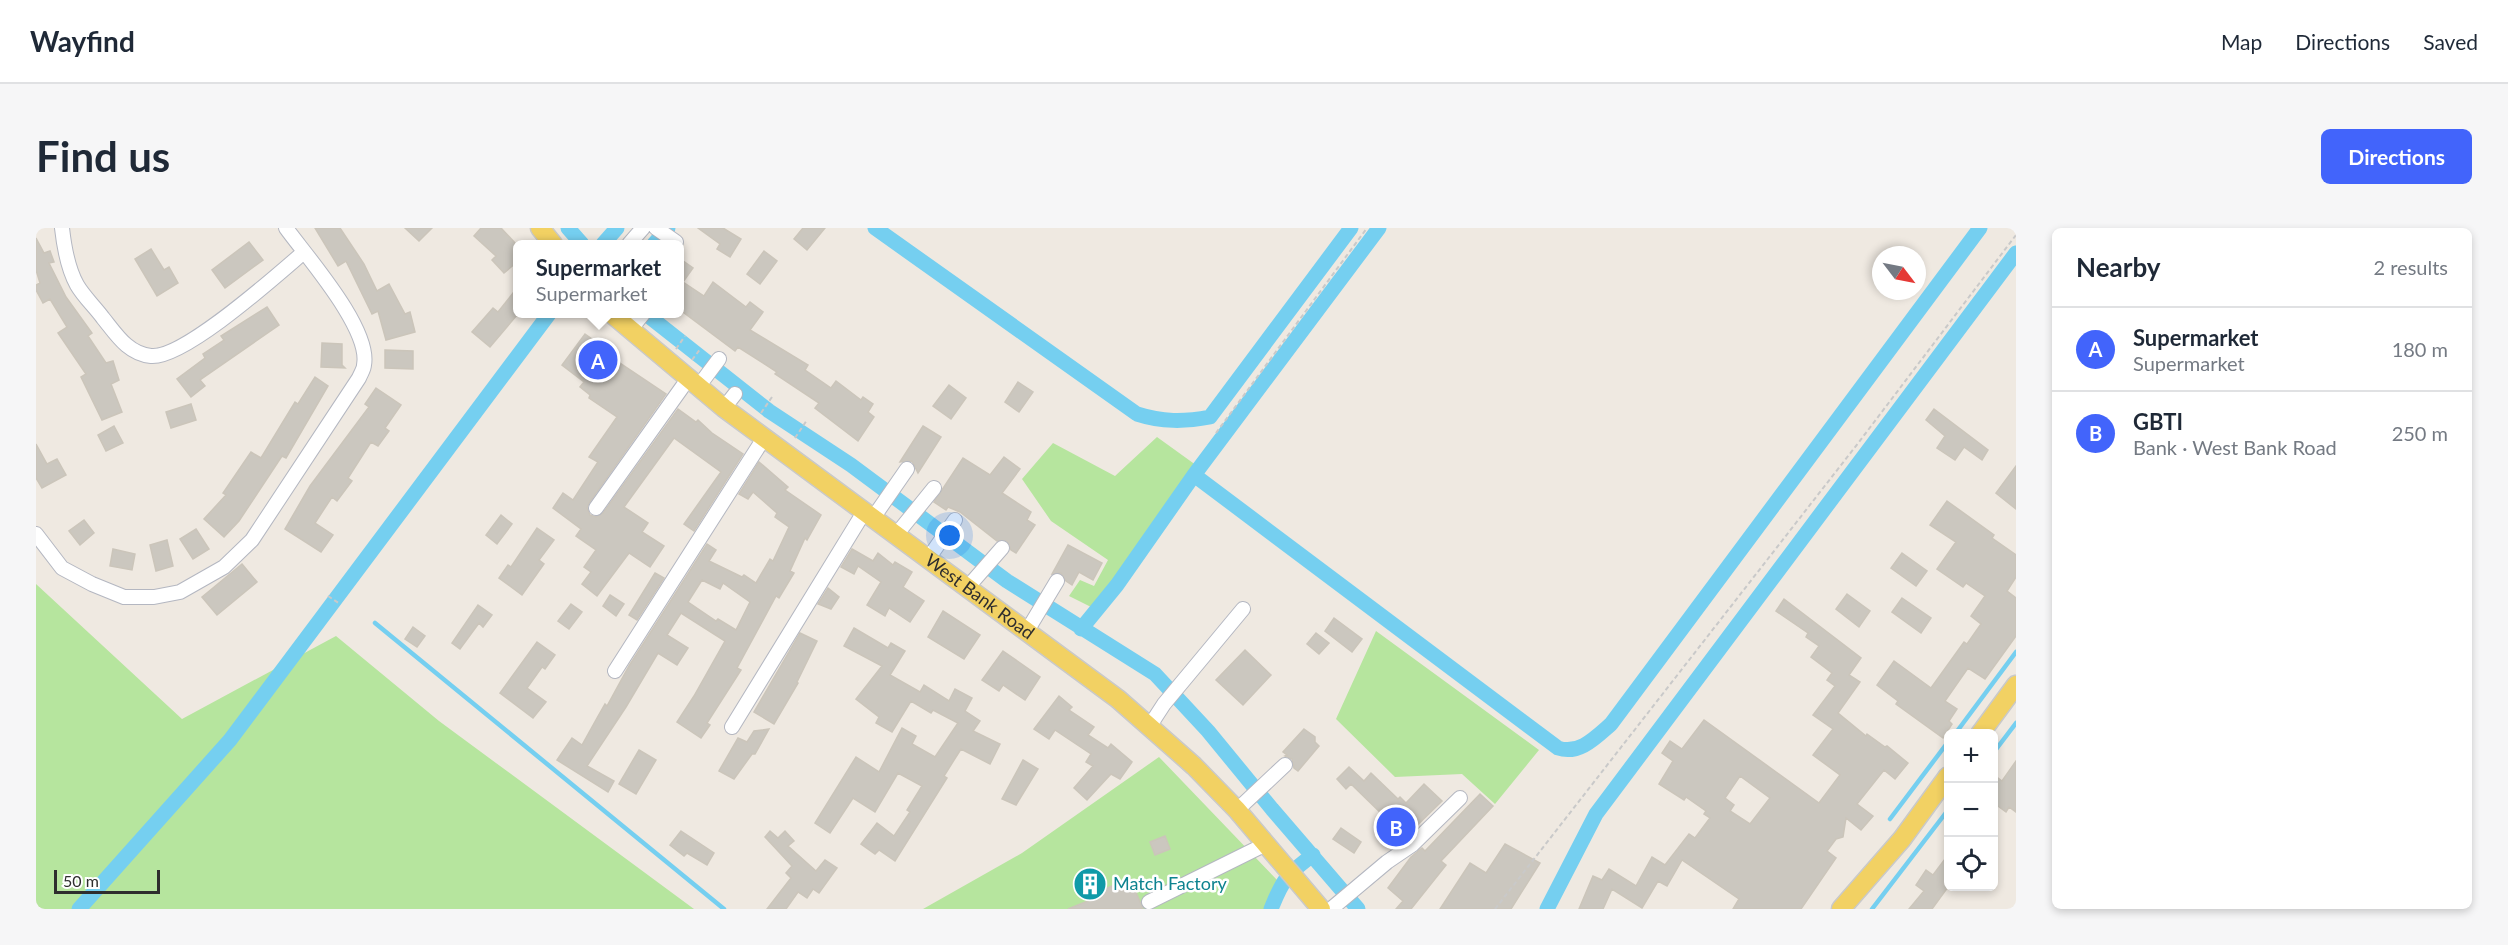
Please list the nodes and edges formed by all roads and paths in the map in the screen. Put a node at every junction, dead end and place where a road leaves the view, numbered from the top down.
1 (62, 228) edge
2 (286, 228) edge
3 (540, 228) edge
4 (643, 228) edge
5 (656, 228) edge
6 (1367, 228) edge
7 (2016, 235) edge
8 (673, 239) dead end
9 (550, 240) edge
10 (632, 240) edge
11 (304, 252) junction
12 (637, 321) edge
13 (685, 336) dead end
14 (701, 348) dead end
15 (671, 356) junction
16 (719, 359) dead end
17 (693, 375) junction
18 (772, 397) dead end
19 (761, 413) dead end
20 (807, 420) dead end
21 (1216, 433) dead end
22 (764, 438) junction
23 (795, 438) dead end
24 (907, 469) dead end
25 (934, 488) dead end
26 (596, 508) dead end
27 (873, 512) junction
28 (953, 525) dead end
29 (900, 531) junction
30 (36, 534) edge
31 (999, 551) dead end
32 (933, 553) junction
33 (972, 582) junction
34 (1053, 587) dead end
35 (328, 596) dead end
36 (340, 604) dead end
37 (1243, 609) dead end
38 (1030, 624) junction
39 (615, 671) dead end
40 (2016, 685) edge
41 (732, 727) dead end
42 (1149, 727) junction
43 (1984, 729) edge
44 (1285, 765) dead end
45 (1944, 781) edge
46 (1460, 798) dead end
47 (1243, 805) junction
48 (1266, 844) junction
49 (1149, 902) dead end
50 (1335, 905) edge
51 (1321, 909) edge
52 (1495, 909) edge
53 (1841, 909) edge

1 - 11 street
2 - 11 street
3 - 9 main road
4 - 10 street
5 - 8 street
6 - 21 path
7 - 52 path
11 - 30 street
12 - 15 main road, West Bank Road
13 - 15 path
14 - 17 path
15 - 17 main road, West Bank Road
16 - 17 street
17 - 22 main road, West Bank Road
17 - 26 street
18 - 19 path
20 - 23 path
22 - 27 main road, West Bank Road
22 - 39 street
24 - 27 street
25 - 29 street
27 - 29 main road, West Bank Road
27 - 41 street
28 - 32 street
29 - 32 main road, West Bank Road
31 - 33 street
32 - 33 main road, West Bank Road
33 - 38 main road, West Bank Road
34 - 38 street
35 - 36 path
37 - 42 street
38 - 42 main road, West Bank Road
40 - 43 main road
42 - 47 main road, West Bank Road
44 - 47 street
45 - 53 main road
46 - 50 street
47 - 48 main road, West Bank Road
48 - 49 street
48 - 51 main road, West Bank Road

